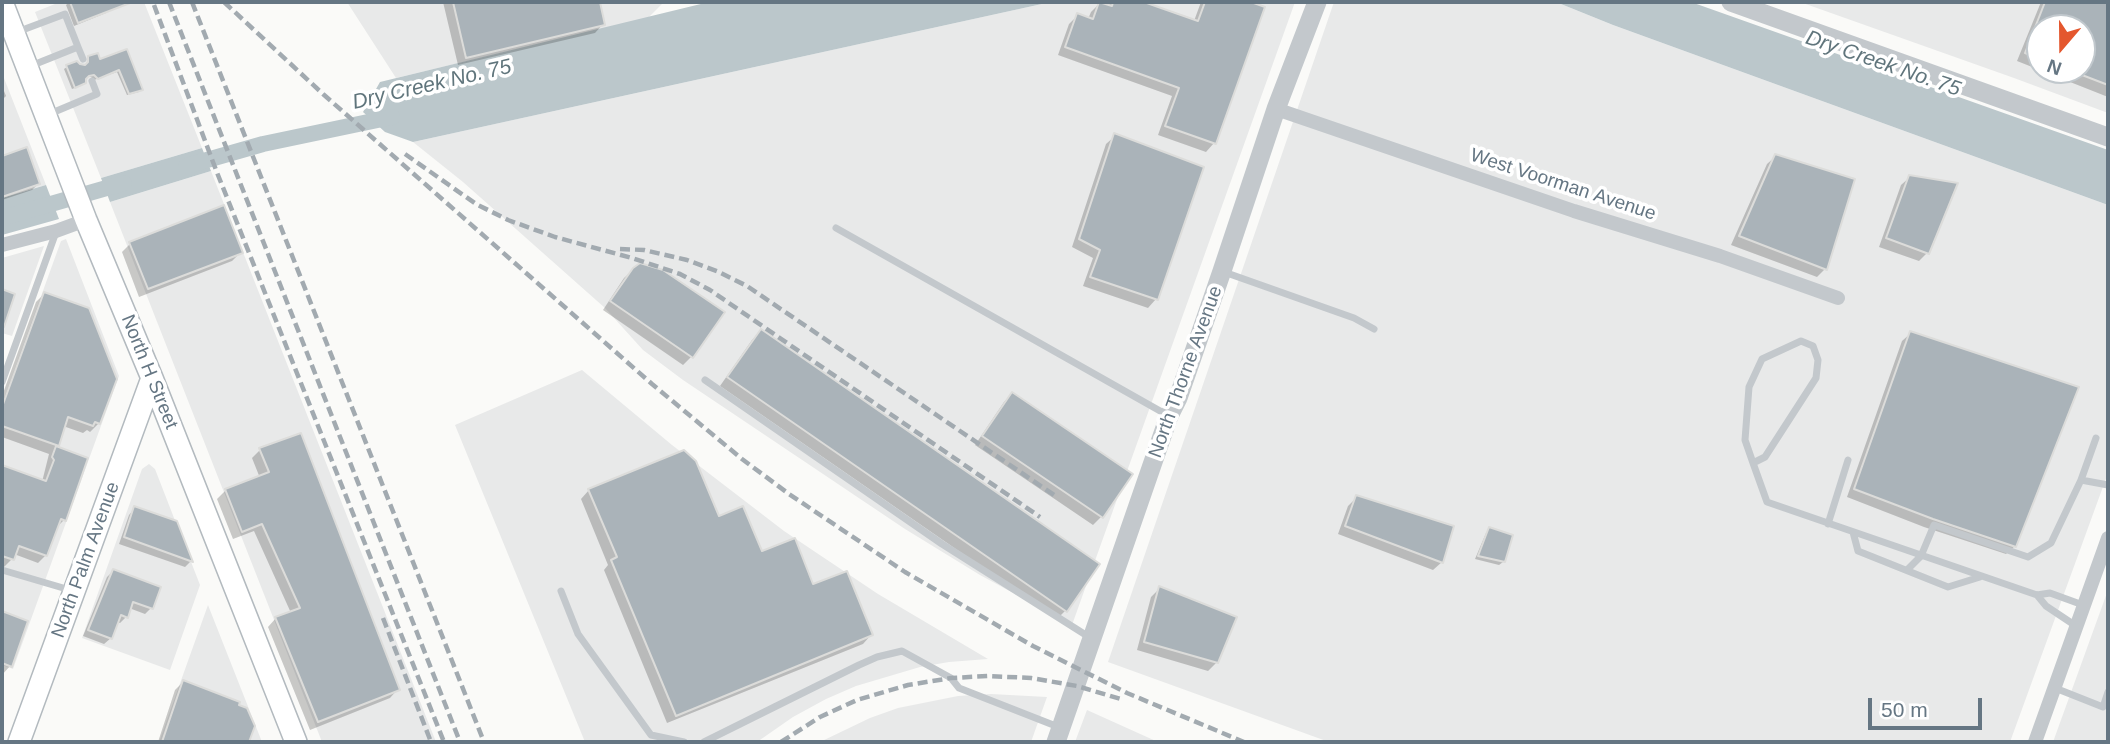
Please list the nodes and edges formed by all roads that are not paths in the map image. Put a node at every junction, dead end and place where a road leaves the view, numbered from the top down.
1 (2, 2) edge
2 (1317, 2) edge
3 (1731, 2) edge
4 (14, 39) junction
5 (78, 47) junction
6 (83, 59) dead end
7 (28, 67) junction
8 (92, 81) dead end
9 (1276, 109) junction
10 (46, 115) junction
11 (2108, 137) edge
12 (86, 220) junction
13 (836, 228) dead end
14 (56, 231) junction
15 (2, 245) edge
16 (1222, 271) junction
17 (1838, 298) dead end
18 (1374, 329) dead end
19 (152, 378) junction
20 (705, 380) dead end
21 (2, 383) edge
22 (1169, 416) junction
23 (2096, 438) dead end
24 (1848, 460) dead end
25 (1753, 463) junction
26 (2081, 480) junction
27 (2108, 485) edge
28 (1828, 524) junction
29 (1853, 532) junction
30 (2108, 538) edge
31 (1894, 546) junction
32 (1921, 556) junction
33 (1881, 560) junction
34 (2, 570) edge
35 (1907, 570) junction
36 (1981, 576) junction
37 (561, 591) dead end
38 (74, 592) junction
39 (2038, 595) junction
40 (2083, 605) junction
41 (2076, 626) junction
42 (1092, 640) junction
43 (2055, 688) junction
44 (2108, 692) edge
45 (2105, 709) edge
46 (1059, 735) edge
47 (19, 742) edge
48 (296, 742) edge
49 (684, 742) edge
50 (704, 742) edge
51 (2035, 742) edge

1 - 4 main road, North H Street
2 - 9 street, North Thorne Avenue
3 - 11 street
4 - 5 lane
4 - 7 main road, North H Street
5 - 6 lane
5 - 7 lane
7 - 10 main road, North H Street
8 - 10 lane
9 - 16 street, North Thorne Avenue
9 - 17 street, West Voorman Avenue
10 - 12 main road, North H Street
12 - 14 street
12 - 19 main road, North H Street
13 - 22 lane
14 - 15 street
14 - 21 lane
16 - 18 lane
16 - 22 street, North Thorne Avenue
19 - 38 main road, North Palm Avenue
19 - 48 main road, North H Street
20 - 42 lane
22 - 42 street, North Thorne Avenue
23 - 26 lane
24 - 28 lane
25 - 25 lane
25 - 28 lane
26 - 27 lane
26 - 32 lane
28 - 29 lane
29 - 31 lane
29 - 33 lane
30 - 40 street
31 - 32 lane
31 - 33 lane
32 - 35 lane
32 - 36 lane
33 - 35 lane
34 - 38 lane
35 - 36 lane
36 - 39 lane
37 - 49 lane
38 - 47 main road, North Palm Avenue
39 - 40 lane
39 - 41 lane
40 - 41 street
41 - 43 street
42 - 46 street, North Thorne Avenue
43 - 45 lane
43 - 51 street
44 - 45 lane
46 - 50 lane

